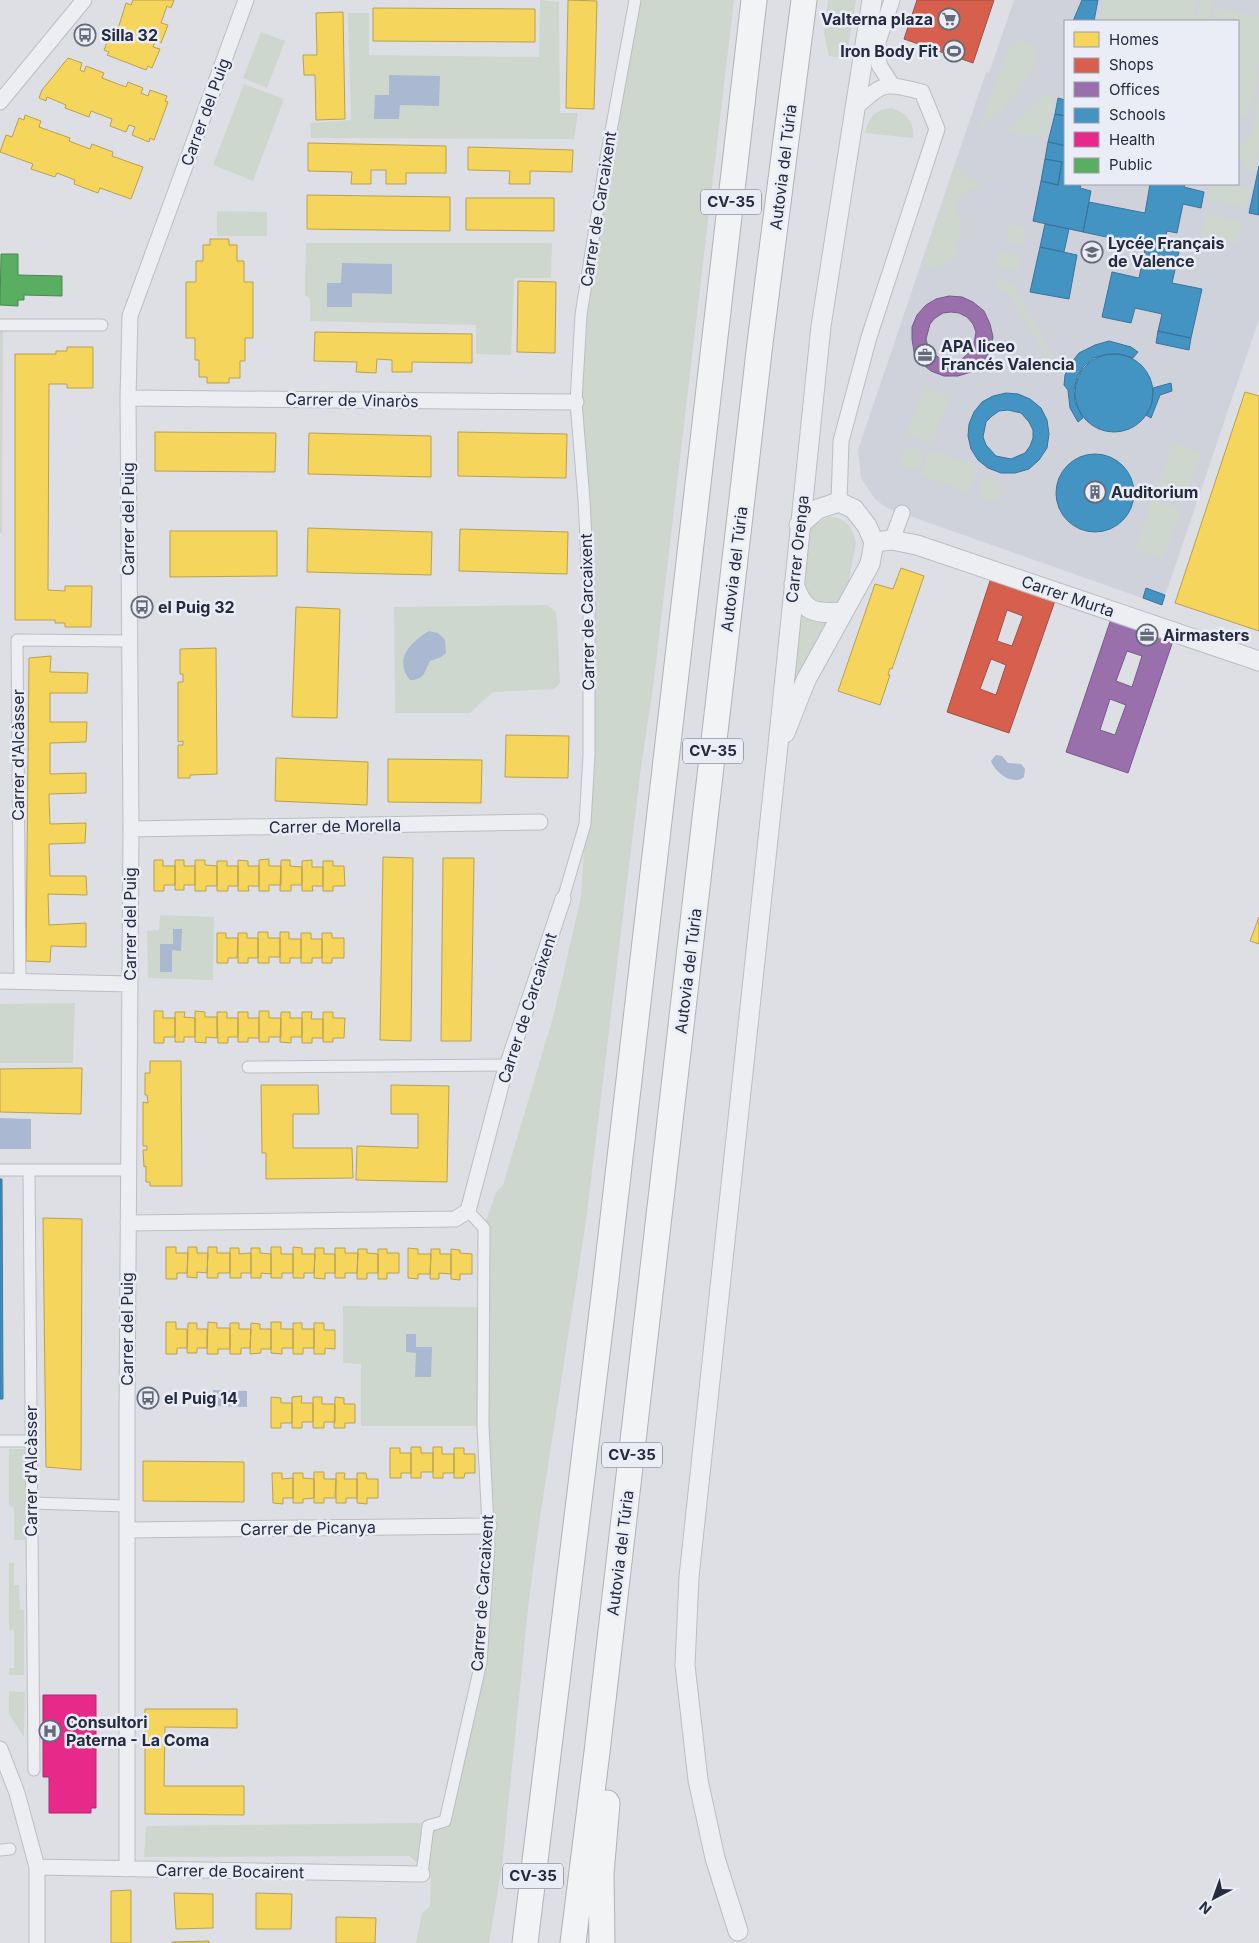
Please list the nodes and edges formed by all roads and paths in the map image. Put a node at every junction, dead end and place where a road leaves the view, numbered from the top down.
1 (84, 0) edge
2 (246, 0) edge
3 (635, 0) edge
4 (754, 0) edge
5 (804, 0) edge
6 (872, 0) edge
7 (892, 0) edge
8 (892, 85) junction
9 (0, 102) edge
10 (853, 110) junction
11 (102, 324) dead end
12 (0, 325) edge
13 (128, 398) junction
14 (576, 402) junction
15 (839, 502) junction
16 (902, 513) dead end
17 (799, 525) junction
18 (883, 541) junction
19 (794, 584) junction
20 (842, 612) junction
21 (128, 641) junction
22 (1259, 661) edge
23 (777, 755) junction
24 (540, 822) dead end
25 (131, 829) junction
26 (563, 899) joint
27 (0, 981) edge
28 (20, 982) junction
29 (130, 984) junction
30 (507, 1065) junction
31 (248, 1067) dead end
32 (0, 1170) edge
33 (128, 1170) junction
34 (29, 1171) junction
35 (468, 1211) junction
36 (128, 1223) junction
37 (0, 1441) edge
38 (31, 1442) junction
39 (31, 1503) junction
40 (127, 1506) junction
41 (488, 1526) junction
42 (127, 1530) junction
43 (0, 1749) edge
44 (597, 1752) junction
45 (34, 1770) dead end
46 (540, 1808) junction
47 (37, 1867) junction
48 (126, 1869) junction
49 (422, 1874) joint
50 (740, 1939) edge
51 (37, 1943) edge
52 (507, 1943) edge
53 (525, 1943) edge
54 (573, 1943) edge
55 (602, 1943) edge

1 - 9 street
2 - 13 street, Carrer del Puig
3 - 14 street, Carrer de Carcaixent
4 - 46 highway, CV-35
5 - 44 highway, Autovia del Túria / CV-35
6 - 10 street, Carrer Orenga
7 - 8 street
8 - 10 street
8 - 15 street
10 - 17 street, Carrer Orenga
11 - 12 street
13 - 14 street, Carrer de Vinaròs
13 - 21 street, Carrer del Puig
14 - 26 street, Carrer de Carcaixent
15 - 17 street
15 - 18 street
16 - 18 street
17 - 19 street, Carrer Orenga
18 - 20 street
18 - 22 street, Carrer Murta
19 - 20 street
19 - 23 street, Carrer Orenga
20 - 23 street
21 - 25 street, Carrer del Puig
21 - 28 street, Carrer d'Alcàsser
23 - 50 street
24 - 25 street, Carrer de Morella
25 - 29 street, Carrer del Puig
26 - 30 street, Carrer de Carcaixent
27 - 28 street
28 - 29 street
29 - 33 street, Carrer del Puig
30 - 31 street
30 - 35 street, Carrer de Carcaixent
32 - 34 street
33 - 34 street
33 - 36 street, Carrer del Puig
34 - 38 street, Carrer d'Alcàsser
35 - 36 street
35 - 41 street, Carrer de Carcaixent
36 - 40 street, Carrer del Puig
37 - 38 street
38 - 39 street, Carrer d'Alcàsser
39 - 40 street
39 - 45 street, Carrer d'Alcàsser
40 - 42 street, Carrer del Puig
41 - 42 street, Carrer de Picanya
41 - 49 street, Carrer de Carcaixent
42 - 48 street, Carrer del Puig
43 - 47 street
44 - 54 highway, Autovia del Túria / CV-35
44 - 55 highway
46 - 52 highway
46 - 53 highway, CV-35
47 - 48 street, Carrer de Bocairent
47 - 51 street
48 - 49 street, Carrer de Bocairent

